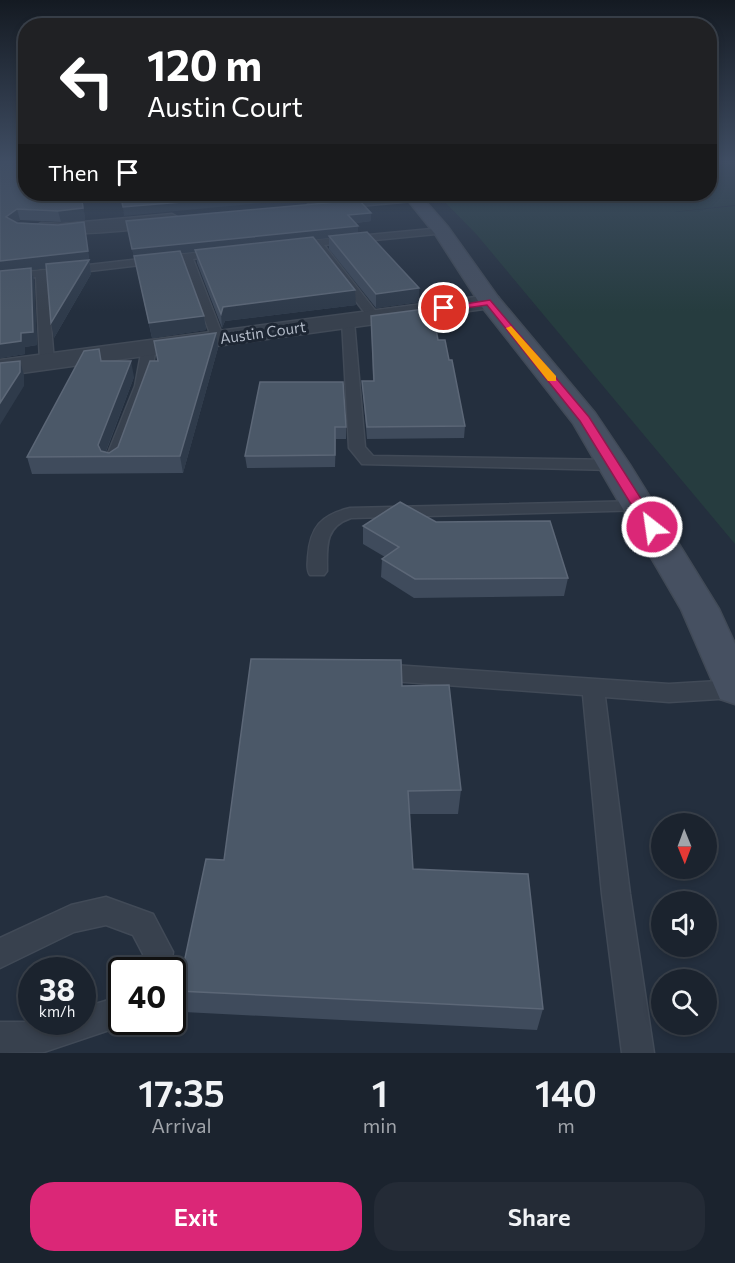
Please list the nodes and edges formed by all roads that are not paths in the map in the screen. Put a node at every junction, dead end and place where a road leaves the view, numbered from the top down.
1 (426, 212) edge
2 (190, 217) edge
3 (20, 227) edge
4 (442, 231) junction
5 (317, 243) junction
6 (284, 246) edge
7 (227, 252) edge
8 (187, 257) junction
9 (41, 273) junction
10 (0, 278) edge
11 (490, 302) junction
12 (375, 318) junction
13 (348, 321) junction
14 (218, 339) junction
15 (149, 348) junction
16 (47, 362) junction
17 (0, 368) edge
18 (112, 463) edge
19 (615, 465) junction
20 (640, 506) junction
21 (317, 571) dead end
22 (357, 670) edge
23 (593, 688) junction
24 (735, 689) edge
25 (0, 952) edge
26 (157, 957) edge
27 (108, 1015) edge
28 (0, 1038) edge
29 (638, 1053) edge

1 - 4 street
2 - 3 street
4 - 5 lane
4 - 11 street
5 - 6 lane
5 - 12 lane
7 - 8 lane
8 - 9 lane
8 - 14 lane
9 - 10 lane
9 - 16 lane
11 - 12 street, Austin Court
11 - 19 street
12 - 13 street, Austin Court
13 - 14 street, Austin Court
13 - 19 lane
14 - 15 street, Austin Court
15 - 16 street, Austin Court
15 - 18 lane
16 - 17 street, Austin Court
19 - 20 street
20 - 21 lane
20 - 24 street
22 - 23 lane
23 - 24 lane
23 - 29 lane
25 - 26 lane
27 - 28 lane

